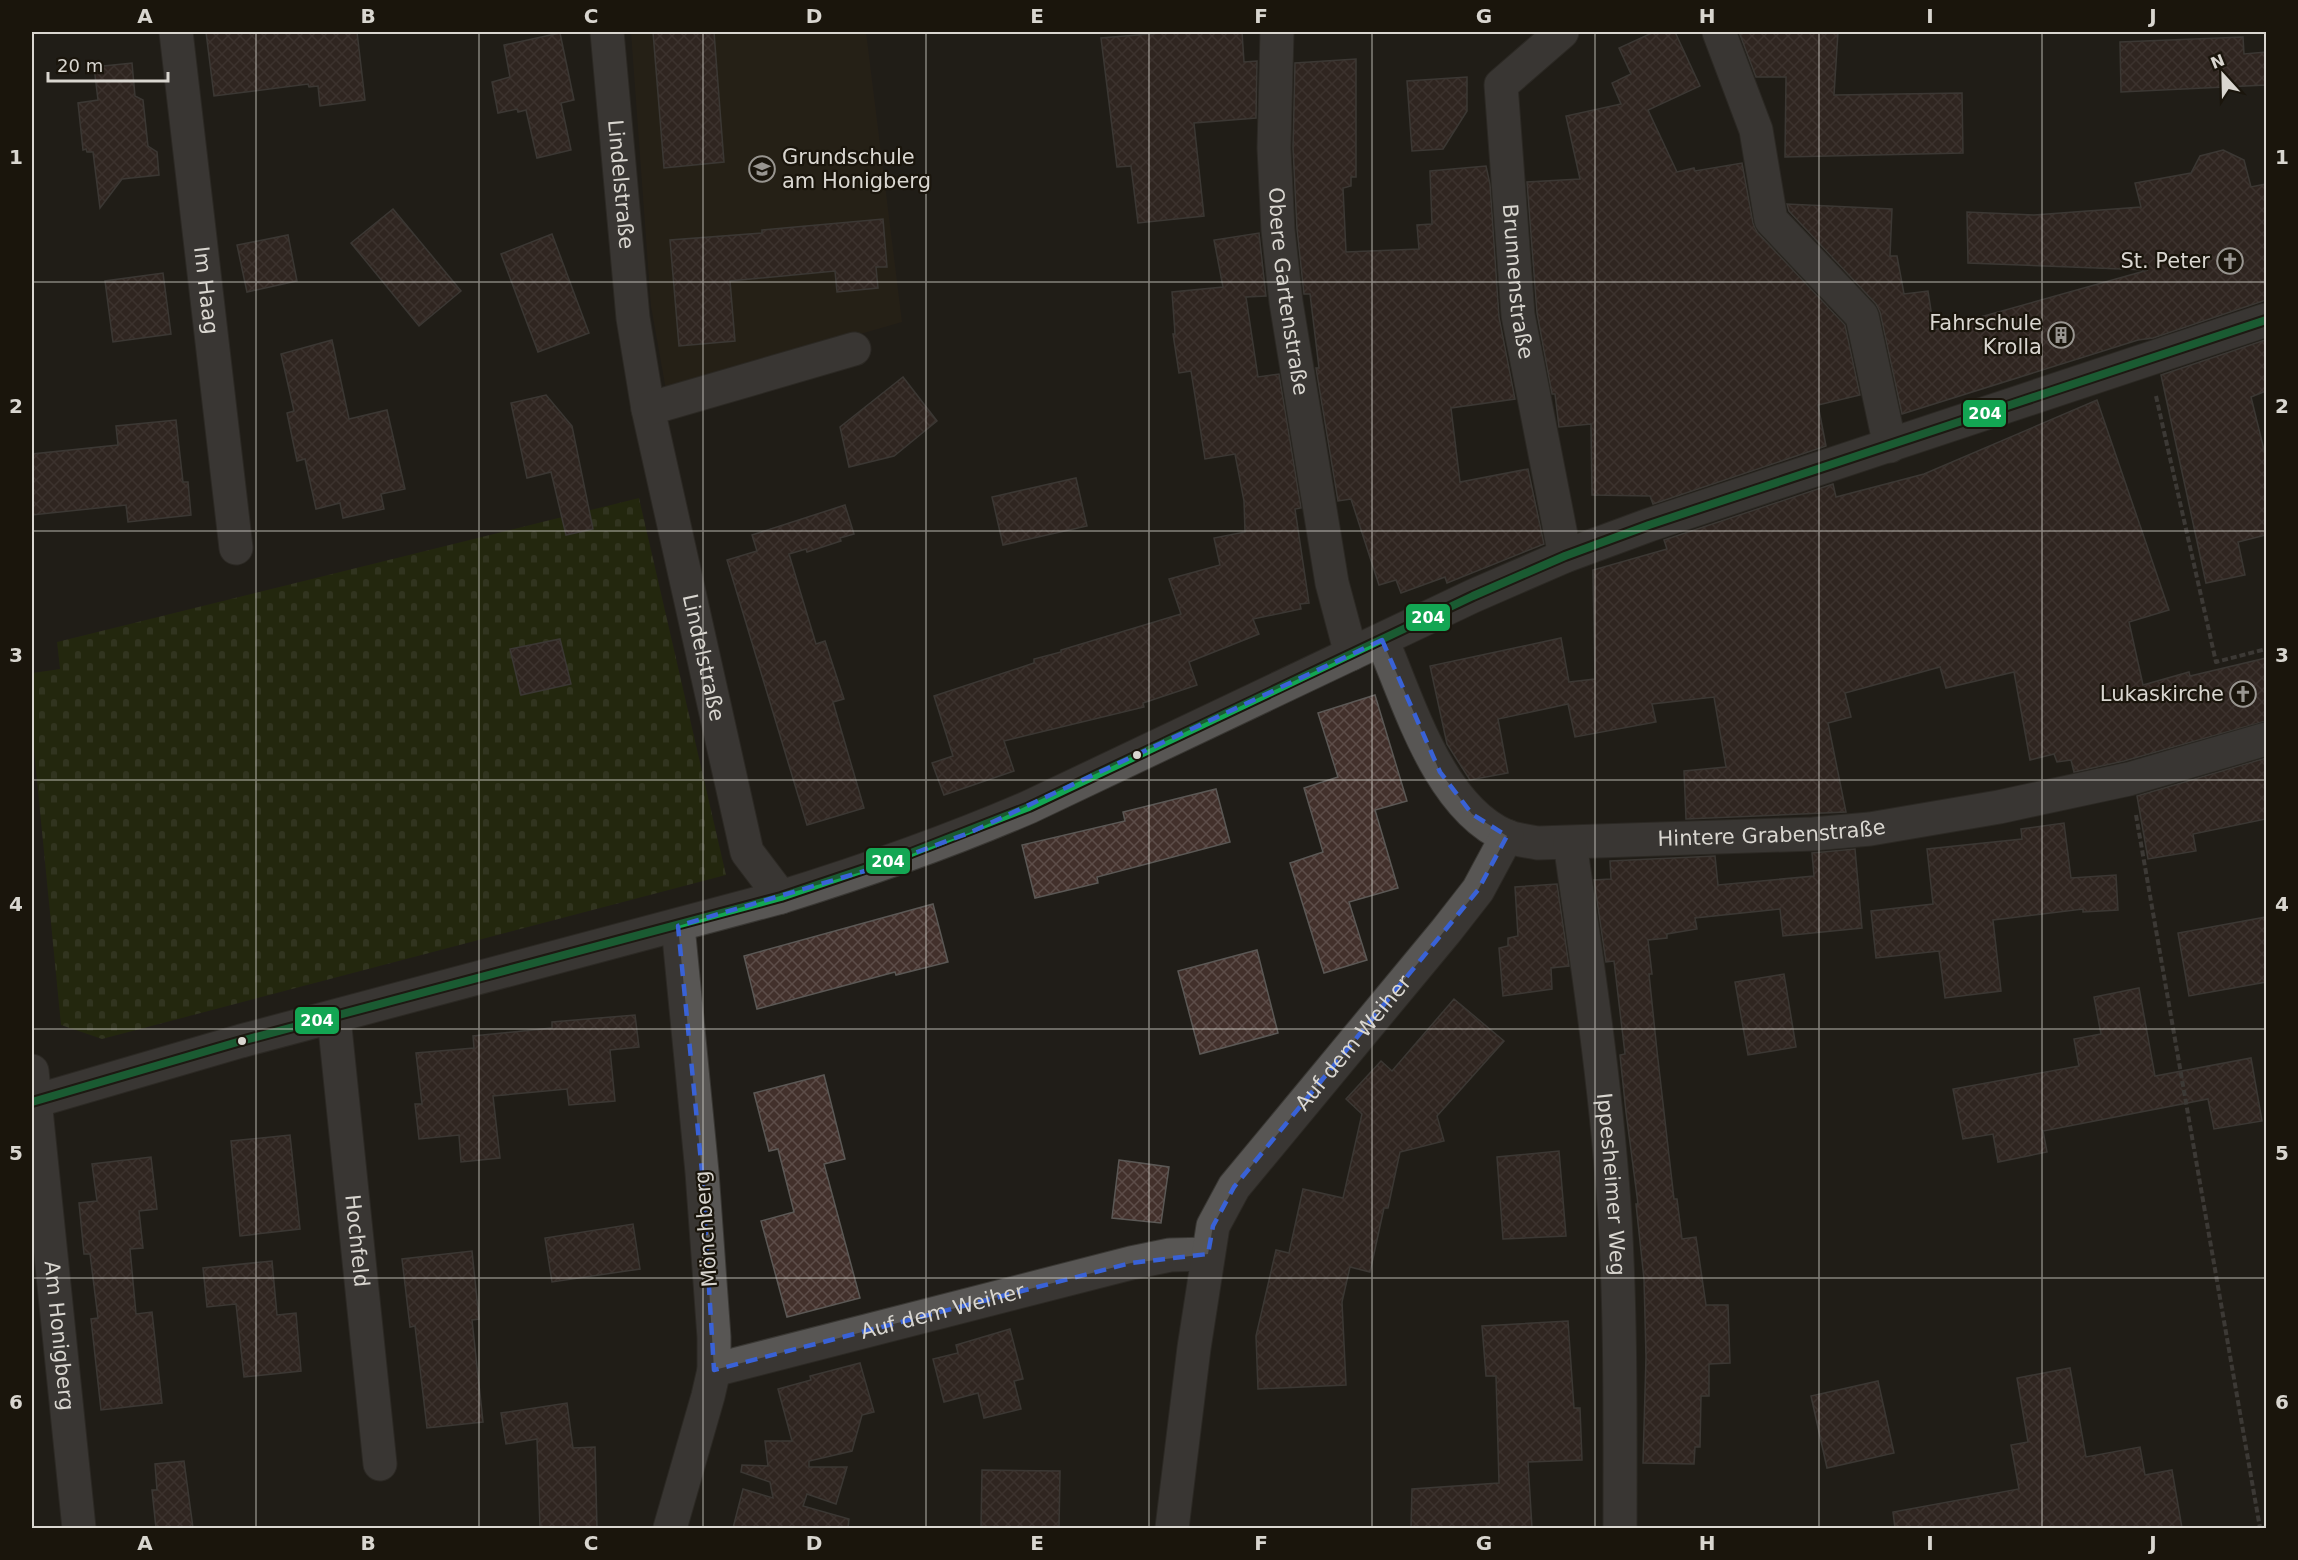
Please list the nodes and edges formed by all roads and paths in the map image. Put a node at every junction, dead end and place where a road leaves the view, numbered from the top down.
1 (176, 32) edge
2 (607, 32) edge
3 (1277, 32) edge
4 (1562, 32) edge
5 (1719, 32) edge
6 (2266, 320) edge
7 (854, 348) dead end
8 (2148, 360) junction
9 (648, 409) junction
10 (1890, 446) junction
11 (236, 548) dead end
12 (1564, 556) junction
13 (1382, 640) junction
14 (2266, 649) edge
15 (1351, 654) junction
16 (2266, 739) edge
17 (2129, 779) junction
18 (1507, 836) junction
19 (1570, 843) junction
20 (781, 897) junction
21 (678, 926) junction
22 (334, 1018) junction
23 (32, 1092) edge
24 (1208, 1254) junction
25 (714, 1370) junction
26 (380, 1464) dead end
27 (79, 1528) edge
28 (670, 1528) edge
29 (1172, 1528) edge
30 (1620, 1528) edge
31 (2260, 1528) edge

1 - 11 street, Im Haag
2 - 9 street, Lindelstraße
3 - 15 street, Obere Gartenstraße
4 - 12 street, Brunnenstraße
5 - 10 street
6 - 8 street
7 - 9 street
8 - 10 street
8 - 14 path
9 - 20 street, Lindelstraße
10 - 12 street
12 - 13 street
13 - 15 street
13 - 18 street, Hintere Grabenstraße
15 - 20 street
16 - 17 street, Hintere Grabenstraße
17 - 19 street, Hintere Grabenstraße
17 - 31 path
18 - 19 street, Hintere Grabenstraße
18 - 24 street, Auf dem Weiher
19 - 30 street, Ippesheimer Weg
20 - 21 street
21 - 22 street
21 - 25 street, Mönchberg
22 - 23 street
22 - 26 street, Hochfeld
23 - 27 street, Am Honigberg
24 - 25 street, Auf dem Weiher
24 - 29 street, Auf dem Weiher
25 - 28 street, Mönchberg

